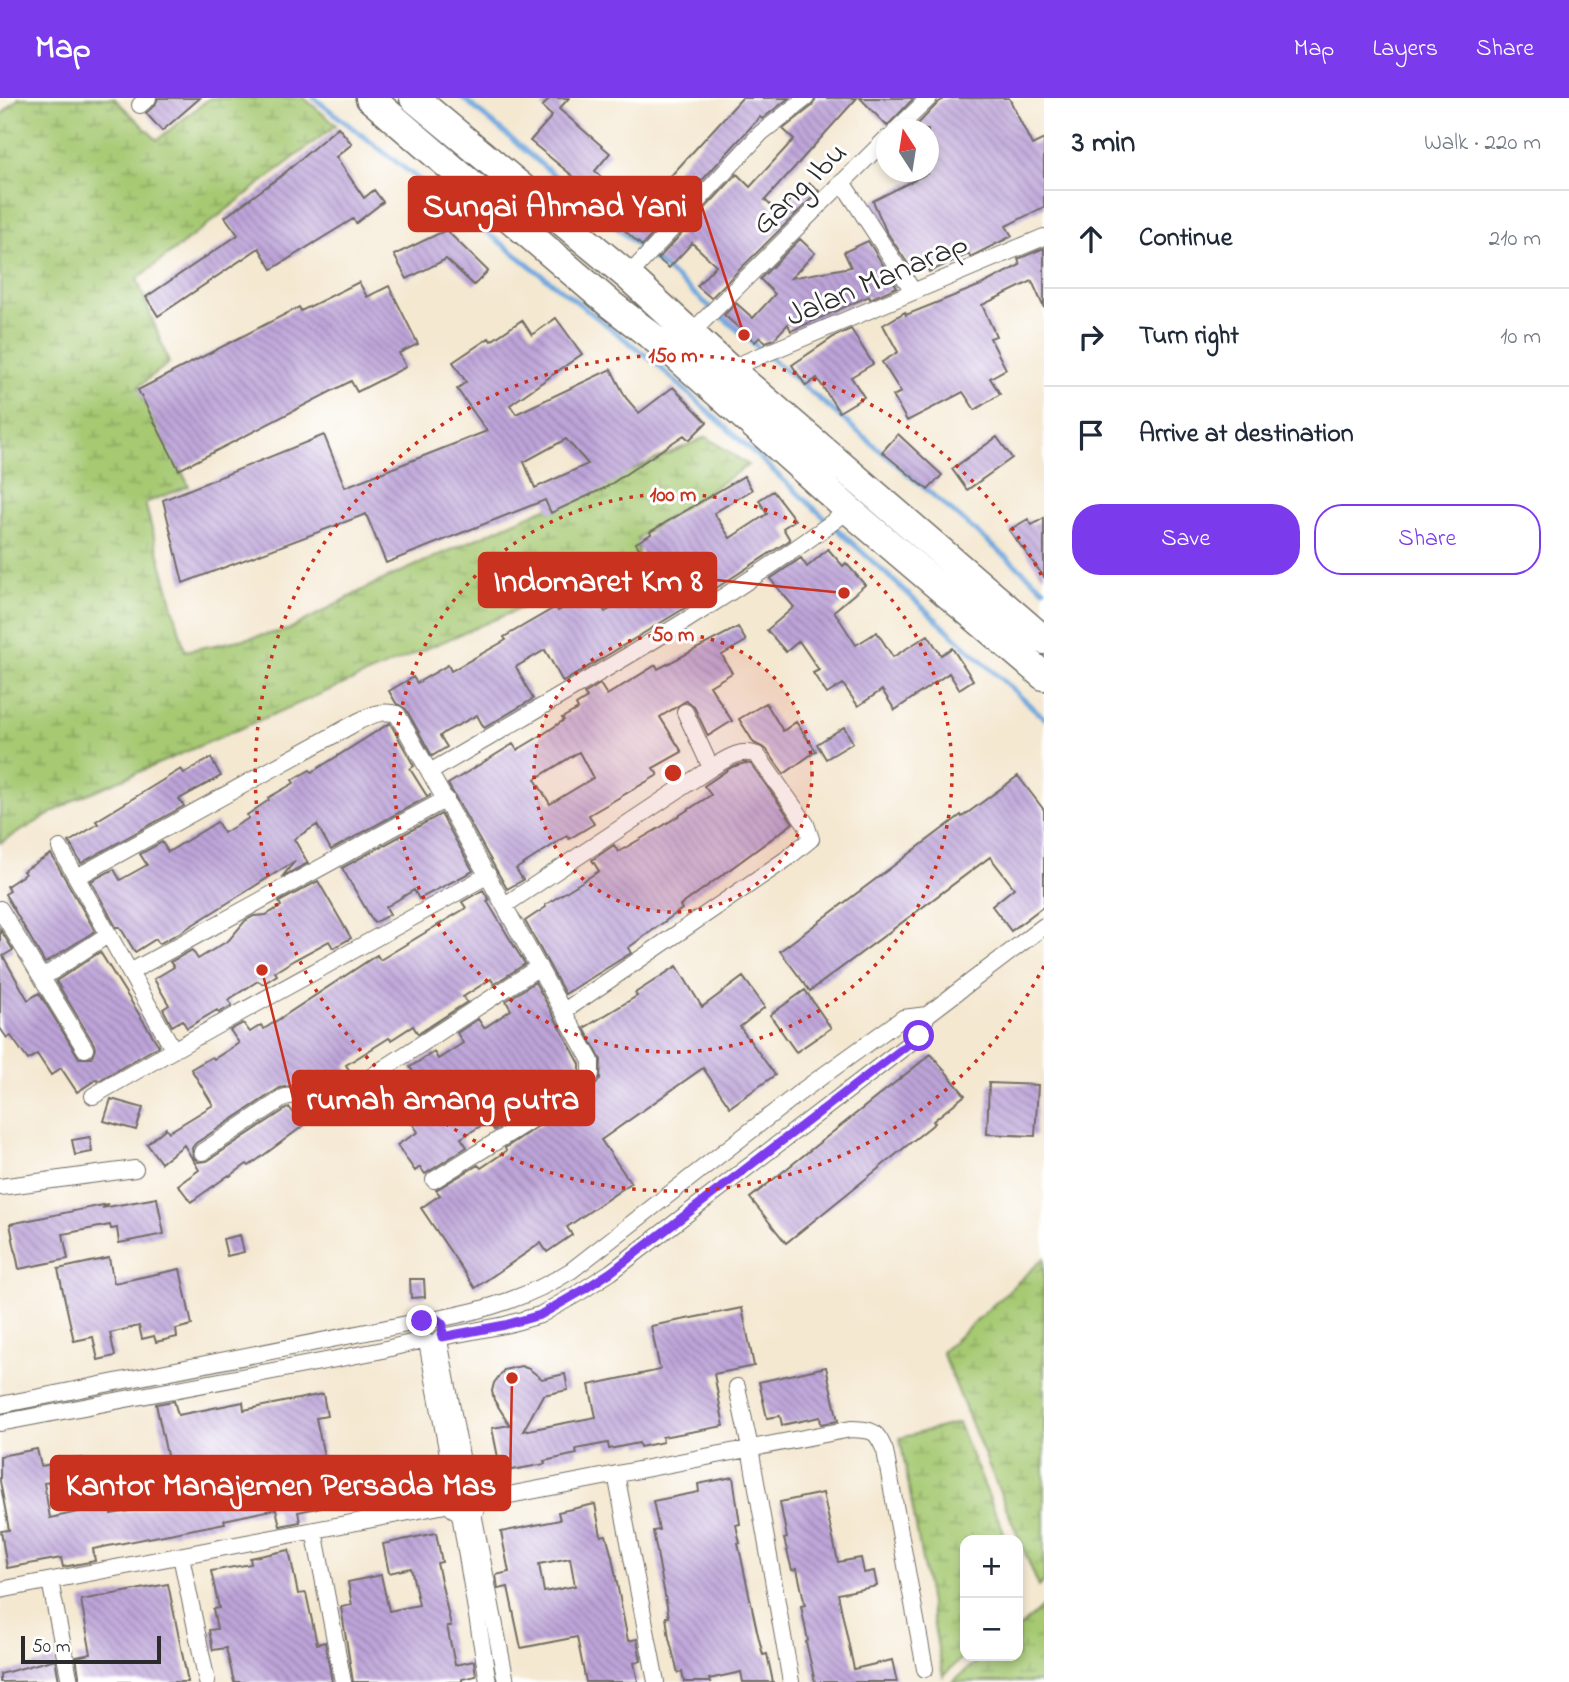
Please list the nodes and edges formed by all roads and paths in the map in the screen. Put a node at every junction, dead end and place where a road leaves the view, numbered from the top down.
1 (370, 98) edge
2 (414, 98) edge
3 (806, 98) edge
4 (929, 98) edge
5 (907, 119) edge
6 (876, 149) edge
7 (842, 181) junction
8 (1044, 237) edge
9 (628, 276) junction
10 (913, 291) junction
11 (690, 334) junction
12 (729, 369) junction
13 (849, 510) junction
14 (973, 596) junction
15 (1041, 633) edge
16 (1044, 676) edge
17 (685, 712) dead end
18 (711, 768) junction
19 (430, 772) junction
20 (446, 799) junction
21 (60, 848) dead end
22 (488, 875) junction
23 (77, 877) junction
24 (505, 905) junction
25 (0, 909) edge
26 (1044, 926) edge
27 (109, 934) junction
28 (539, 967) junction
29 (130, 972) junction
30 (42, 978) junction
31 (564, 1011) junction
32 (927, 1016) junction
33 (85, 1049) dead end
34 (173, 1049) junction
35 (93, 1096) dead end
36 (202, 1152) dead end
37 (135, 1169) dead end
38 (434, 1180) dead end
39 (0, 1188) edge
40 (429, 1320) junction
41 (433, 1340) junction
42 (737, 1387) dead end
43 (0, 1405) edge
44 (0, 1423) edge
45 (750, 1448) junction
46 (616, 1474) junction
47 (464, 1502) junction
48 (314, 1530) junction
49 (181, 1556) junction
50 (50, 1581) junction
51 (0, 1590) edge
52 (925, 1669) dead end
53 (70, 1682) edge
54 (207, 1682) edge
55 (343, 1682) edge
56 (488, 1682) edge
57 (506, 1682) edge
58 (656, 1682) edge
59 (791, 1682) edge

1 - 13 highway
2 - 9 highway
3 - 9 street
4 - 5 street
6 - 7 street, Gang Ibu
7 - 10 street
7 - 11 street, Gang Ibu
8 - 10 street, Jalan Manarap
9 - 11 highway
10 - 12 street, Jalan Manarap
11 - 12 highway
12 - 14 highway
13 - 14 highway
13 - 19 street
14 - 15 highway
14 - 16 highway
17 - 18 street
18 - 24 street
18 - 31 street
19 - 20 street
19 - 23 street
20 - 22 street
20 - 29 street
21 - 23 street
22 - 24 street
22 - 34 street
23 - 27 street
24 - 28 street
25 - 30 street
26 - 32 street
27 - 29 street
27 - 30 street
28 - 31 street
28 - 36 street
29 - 34 street
30 - 33 street
31 - 38 street
32 - 40 street
32 - 41 street
34 - 35 street
37 - 39 street
40 - 41 street
40 - 41 street
40 - 43 street
41 - 44 street
41 - 47 street
42 - 45 street
45 - 46 street
45 - 52 street
45 - 59 street
46 - 47 street
46 - 58 street
47 - 48 street
47 - 56 street
47 - 57 street
48 - 49 street
48 - 55 street
49 - 50 street
49 - 54 street
50 - 51 street
50 - 53 street

